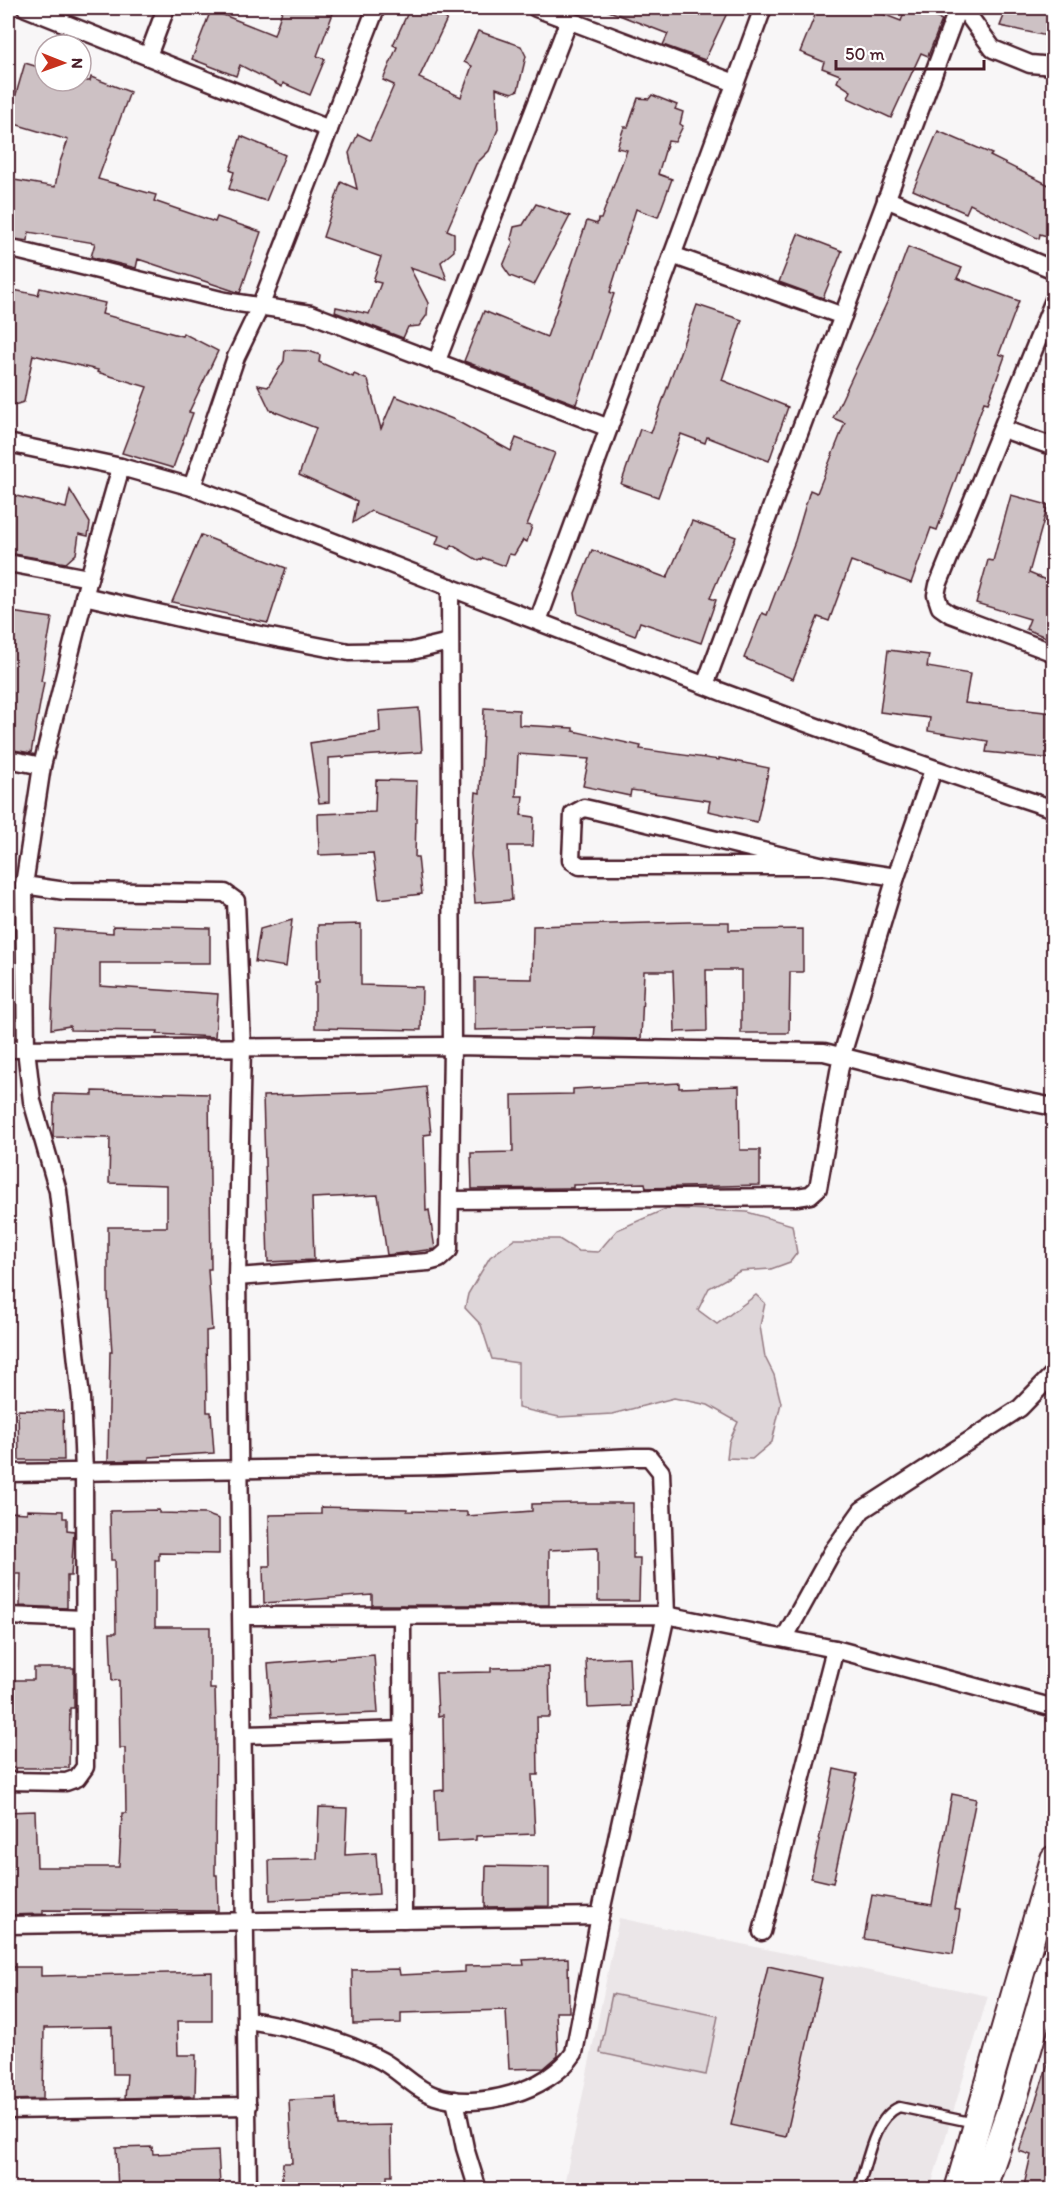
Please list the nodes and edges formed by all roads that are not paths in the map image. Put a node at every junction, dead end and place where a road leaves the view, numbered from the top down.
1 (26, 8) edge
2 (166, 8) edge
3 (376, 8) edge
4 (536, 8) edge
5 (763, 8) edge
6 (958, 8) edge
7 (963, 8) edge
8 (570, 20) junction
9 (148, 56) junction
10 (1053, 66) edge
11 (735, 83) junction
12 (329, 129) junction
13 (886, 199) junction
14 (8, 248) edge
15 (672, 255) junction
16 (1053, 270) edge
17 (1053, 300) edge
18 (260, 307) junction
19 (843, 316) junction
20 (436, 363) junction
21 (609, 428) junction
22 (1003, 429) junction
23 (8, 443) edge
24 (1053, 447) edge
25 (121, 467) junction
26 (192, 487) junction
27 (8, 563) edge
28 (88, 579) junction
29 (450, 587) junction
30 (84, 596) junction
31 (538, 621) junction
32 (449, 642) junction
33 (1053, 653) edge
34 (705, 685) junction
35 (8, 759) edge
36 (42, 766) junction
37 (933, 770) junction
38 (1053, 809) edge
39 (824, 866) junction
40 (896, 877) junction
41 (24, 885) junction
42 (452, 1046) junction
43 (242, 1047) junction
44 (8, 1049) edge
45 (26, 1049) junction
46 (842, 1055) junction
47 (1053, 1107) edge
48 (451, 1200) junction
49 (237, 1277) junction
50 (1053, 1372) edge
51 (239, 1468) junction
52 (84, 1472) junction
53 (8, 1473) edge
54 (402, 1615) junction
55 (666, 1615) junction
56 (8, 1616) edge
57 (243, 1616) junction
58 (84, 1618) junction
59 (785, 1637) junction
60 (835, 1649) junction
61 (1053, 1708) edge
62 (403, 1730) junction
63 (244, 1735) junction
64 (8, 1781) edge
65 (1053, 1859) edge
66 (600, 1916) junction
67 (403, 1919) junction
68 (246, 1922) junction
69 (8, 1924) edge
70 (762, 1932) dead end
71 (1053, 1959) edge
72 (248, 2020) junction
73 (455, 2100) junction
74 (248, 2106) junction
75 (8, 2110) edge
76 (975, 2123) junction
77 (248, 2190) edge
78 (478, 2190) edge
79 (858, 2190) edge
80 (958, 2190) edge
81 (982, 2190) edge

1 - 9 street
2 - 9 street
3 - 12 street
4 - 8 street
5 - 11 street
6 - 13 street
7 - 10 street
8 - 11 street
8 - 20 street
9 - 12 street
11 - 15 street
12 - 18 street
13 - 16 street
13 - 19 street
14 - 18 street
15 - 19 street
15 - 21 street
17 - 22 street
18 - 20 street
18 - 26 street
19 - 34 street
20 - 21 street
21 - 31 street
22 - 24 street
22 - 33 street
23 - 25 street
25 - 26 street
25 - 28 street
26 - 29 street
27 - 28 street
28 - 30 street
29 - 31 street
29 - 32 street
30 - 32 street
30 - 36 street
31 - 34 street
32 - 42 street
34 - 37 street
35 - 36 street
36 - 41 street
37 - 38 street
37 - 40 street
39 - 39 street
39 - 40 street
40 - 46 street
41 - 43 street
41 - 45 street
42 - 43 street
42 - 46 street
42 - 48 street
43 - 45 street
43 - 49 street
44 - 45 street
45 - 52 street
46 - 47 street
46 - 48 street
48 - 49 street
49 - 51 street
50 - 59 street
51 - 52 street
51 - 55 street
51 - 57 street
52 - 53 street
52 - 58 street
54 - 55 street
54 - 57 street
54 - 62 street
55 - 59 street
55 - 66 street
56 - 58 street
57 - 63 street
58 - 64 street
59 - 60 street
60 - 61 street
60 - 70 street
62 - 63 street
62 - 67 street
63 - 68 street
65 - 76 main road
66 - 67 street
66 - 73 street
67 - 68 street
68 - 69 street
68 - 72 street
71 - 81 main road
72 - 73 street
72 - 74 street
73 - 78 street
74 - 75 street
74 - 77 street
76 - 79 lane
76 - 80 main road

